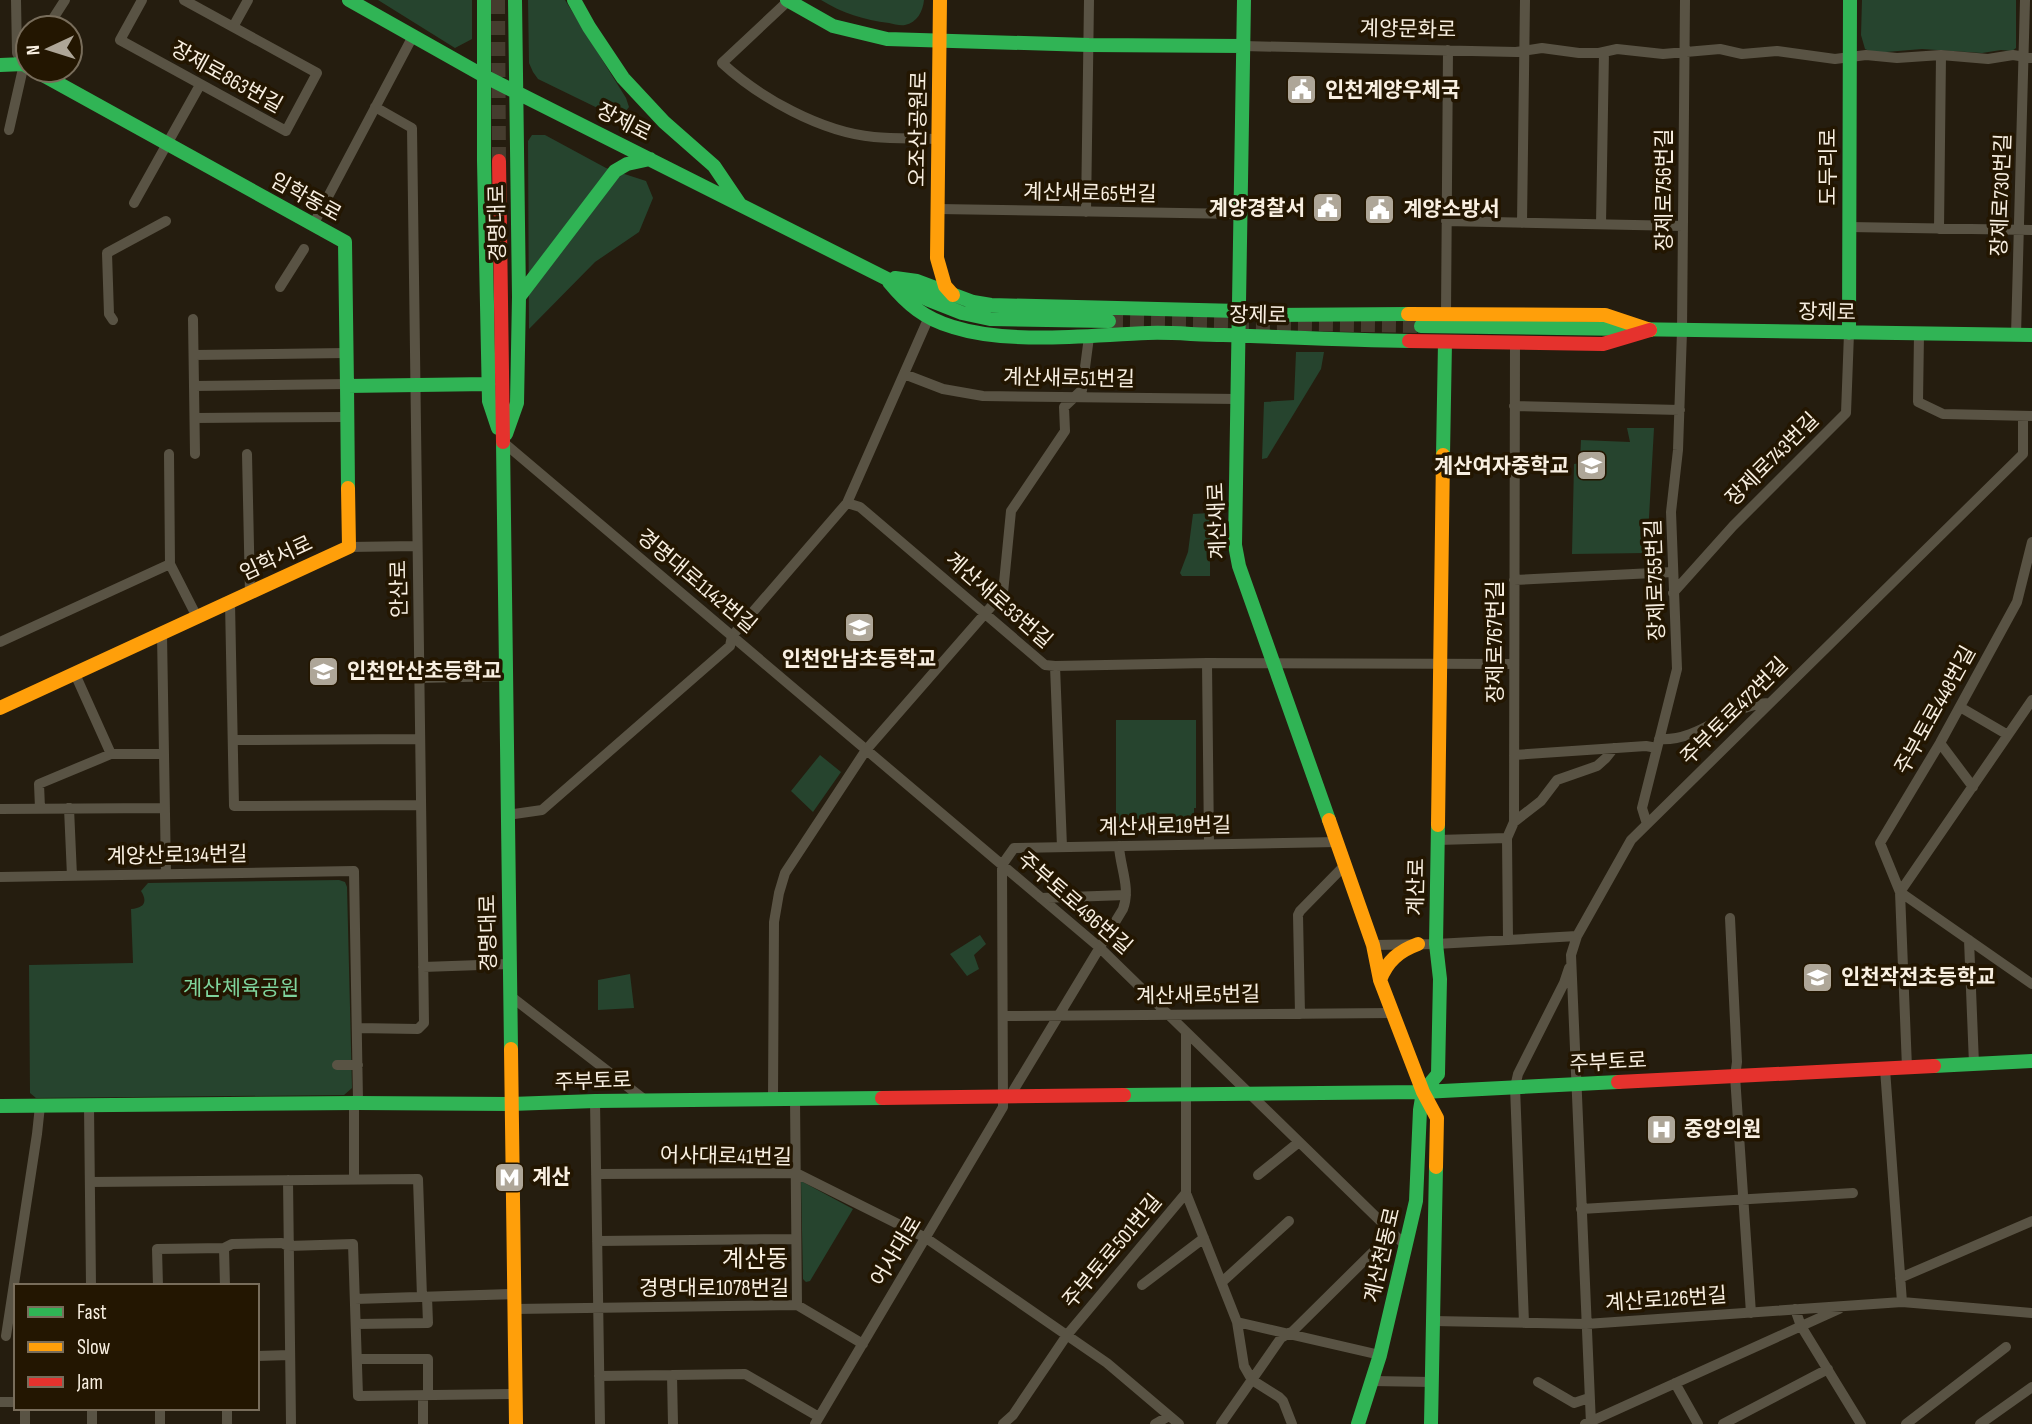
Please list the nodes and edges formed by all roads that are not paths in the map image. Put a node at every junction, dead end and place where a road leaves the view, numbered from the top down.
1 (142, 0) edge
2 (184, 0) edge
3 (248, 0) edge
4 (349, 0) edge
5 (484, 0) edge
6 (515, 0) edge
7 (574, 0) edge
8 (787, 0) edge
9 (940, 0) edge
10 (1089, 0) edge
11 (1244, 0) edge
12 (1525, 0) edge
13 (1685, 0) edge
14 (1850, 0) edge
15 (2025, 0) edge
16 (233, 27) junction
17 (413, 36) junction
18 (940, 40) junction
19 (1089, 45) junction
20 (1243, 46) junction
21 (1448, 50) junction
22 (1524, 51) junction
23 (1684, 51) junction
24 (1604, 52) junction
25 (1941, 55) junction
26 (1849, 57) junction
27 (2028, 57) edge
28 (484, 76) junction
29 (23, 84) edge
30 (62, 84) edge
31 (200, 85) junction
32 (516, 92) junction
33 (375, 107) junction
34 (9, 130) dead end
35 (939, 139) junction
36 (167, 144) junction
37 (650, 159) junction
38 (484, 161) junction
39 (499, 161) tunnel mouth
40 (516, 162) junction
41 (134, 203) dead end
42 (740, 204) junction
43 (938, 209) junction
44 (1087, 212) junction
45 (1241, 214) junction
46 (166, 221) dead end
47 (1446, 221) junction
48 (1522, 223) junction
49 (1601, 224) junction
50 (313, 225) junction
51 (1683, 226) junction
52 (1849, 227) junction
53 (1939, 229) junction
54 (2020, 229) junction
55 (2032, 230) edge
56 (304, 249) dead end
57 (937, 258) junction
58 (883, 276) junction
59 (917, 281) junction
60 (280, 287) dead end
61 (954, 296) junction
62 (519, 297) junction
63 (1134, 307) junction
64 (1239, 310) junction
65 (1391, 314) junction
66 (1446, 314) junction
67 (929, 317) junction
68 (193, 319) dead end
69 (113, 320) dead end
70 (1109, 321) tunnel mouth
71 (1421, 326) tunnel mouth
72 (1650, 330) junction
73 (1682, 331) junction
74 (1849, 333) junction
75 (1919, 334) junction
76 (2016, 335) junction
77 (2032, 335) edge
78 (1238, 336) junction
79 (1089, 337) junction
80 (1112, 338) junction
81 (1392, 341) junction
82 (1446, 342) junction
83 (1514, 343) junction
84 (346, 353) junction
85 (194, 355) junction
86 (904, 374) junction
87 (489, 384) junction
88 (346, 385) junction
89 (415, 385) junction
90 (194, 386) junction
91 (1073, 397) junction
92 (1237, 399) junction
93 (1514, 406) junction
94 (1679, 410) junction
95 (2027, 416) edge
96 (347, 417) junction
97 (195, 418) junction
98 (503, 442) junction
99 (2022, 453) junction
100 (169, 454) dead end
101 (195, 454) dead end
102 (247, 454) dead end
103 (2032, 460) edge
104 (847, 503) junction
105 (2032, 542) edge
106 (418, 546) junction
107 (349, 547) junction
108 (170, 564) junction
109 (1673, 572) junction
110 (1514, 580) junction
111 (250, 593) junction
112 (1673, 593) junction
113 (230, 602) junction
114 (986, 613) junction
115 (197, 617) junction
116 (162, 634) junction
117 (732, 636) junction
118 (0, 642) edge
119 (1207, 663) junction
120 (1273, 663) junction
121 (1440, 664) junction
122 (1514, 664) junction
123 (1055, 667) junction
124 (75, 674) junction
125 (505, 676) junction
126 (419, 678) junction
127 (2032, 700) edge
128 (1769, 703) junction
129 (1960, 707) junction
130 (0, 708) edge
131 (2008, 735) junction
132 (420, 739) junction
133 (233, 740) junction
134 (1940, 743) junction
135 (1658, 744) junction
136 (1614, 748) junction
137 (866, 750) junction
138 (111, 754) junction
139 (164, 754) junction
140 (1514, 755) junction
141 (1972, 787) junction
142 (421, 805) junction
143 (40, 808) junction
144 (69, 808) junction
145 (165, 808) junction
146 (0, 809) edge
147 (507, 815) junction
148 (1514, 822) junction
149 (1647, 824) junction
150 (1507, 838) junction
151 (1437, 840) junction
152 (1338, 842) junction
153 (1209, 844) junction
154 (1119, 846) junction
155 (1062, 847) junction
156 (1346, 864) junction
157 (1002, 865) junction
158 (166, 874) junction
159 (72, 876) junction
160 (0, 877) edge
161 (1900, 892) junction
162 (1126, 895) junction
163 (1041, 898) junction
164 (1730, 918) dead end
165 (1577, 936) junction
166 (1508, 940) junction
167 (1969, 940) junction
168 (1418, 944) junction
169 (1436, 944) junction
170 (1373, 945) junction
171 (1100, 947) junction
172 (1572, 961) junction
173 (509, 964) junction
174 (423, 967) junction
175 (1380, 980) junction
176 (2032, 984) edge
177 (509, 995) junction
178 (1393, 1013) junction
179 (1300, 1014) junction
180 (1169, 1015) junction
181 (1003, 1016) junction
182 (1059, 1016) junction
183 (357, 1028) junction
184 (1186, 1032) junction
185 (2032, 1061) edge
186 (1974, 1064) junction
187 (337, 1065) dead end
188 (358, 1065) junction
189 (1907, 1068) junction
190 (1885, 1069) junction
191 (1735, 1076) junction
192 (1576, 1084) junction
193 (1515, 1087) junction
194 (1423, 1092) junction
195 (1186, 1094) junction
196 (1249, 1094) junction
197 (1007, 1096) junction
198 (795, 1098) junction
199 (773, 1099) junction
200 (645, 1100) junction
201 (595, 1101) junction
202 (356, 1103) junction
203 (511, 1104) junction
204 (40, 1106) junction
205 (89, 1106) junction
206 (0, 1107) edge
207 (1299, 1143) junction
208 (796, 1173) junction
209 (596, 1174) junction
210 (1258, 1175) dead end
211 (354, 1179) junction
212 (288, 1180) junction
213 (90, 1182) junction
214 (1186, 1193) junction
215 (1853, 1193) dead end
216 (1743, 1200) junction
217 (1581, 1209) junction
218 (1289, 1221) dead end
219 (2032, 1221) edge
220 (1390, 1231) junction
221 (926, 1238) junction
222 (1204, 1238) junction
223 (796, 1239) junction
224 (597, 1241) junction
225 (288, 1246) junction
226 (1406, 1246) junction
227 (224, 1248) junction
228 (1900, 1278) junction
229 (1222, 1282) junction
230 (15, 1284) edge
231 (91, 1284) edge
232 (158, 1284) edge
233 (225, 1284) edge
234 (1142, 1285) dead end
235 (14, 1289) edge
236 (425, 1297) junction
237 (355, 1299) junction
238 (514, 1301) junction
239 (1902, 1302) junction
240 (797, 1305) junction
241 (1845, 1306) junction
242 (598, 1308) junction
243 (1796, 1309) junction
244 (1751, 1312) junction
245 (2032, 1313) edge
246 (1433, 1321) junction
247 (1237, 1322) junction
248 (1524, 1323) junction
249 (356, 1324) junction
250 (1586, 1324) junction
251 (1801, 1326) junction
252 (1067, 1335) junction
253 (1289, 1335) junction
254 (7, 1336) edge
255 (863, 1344) junction
256 (2006, 1347) dead end
257 (290, 1355) junction
258 (1380, 1355) junction
259 (259, 1356) edge
260 (357, 1359) junction
261 (1828, 1369) junction
262 (672, 1375) junction
263 (599, 1376) junction
264 (1252, 1380) junction
265 (1371, 1381) junction
266 (1432, 1382) junction
267 (1538, 1382) dead end
268 (1675, 1383) junction
269 (2032, 1387) edge
270 (515, 1394) junction
271 (426, 1395) junction
272 (1589, 1398) junction
273 (1013, 1415) junction
274 (1169, 1416) junction
275 (817, 1420) edge
276 (1589, 1423) edge
277 (291, 1424) edge
278 (423, 1424) edge
279 (516, 1424) edge
280 (600, 1424) edge
281 (673, 1424) edge
282 (1003, 1424) edge
283 (1024, 1424) edge
284 (1155, 1424) edge
285 (1179, 1424) edge
286 (1222, 1424) edge
287 (1292, 1424) edge
288 (1358, 1424) edge
289 (1431, 1424) edge
290 (1698, 1424) edge
291 (1723, 1424) edge
292 (1861, 1424) edge
293 (1906, 1424) edge
294 (1980, 1424) edge

1 - 31 street, 장제로863번길
2 - 16 street, 장제로863번길
3 - 16 street
4 - 17 street, 장제로
5 - 28 street, 경명대로
6 - 32 street, 경명대로
7 - 42 street
8 - 18 street, 계양문화로
8 - 35 street
9 - 18 street, 오조산공원로
10 - 19 street
11 - 20 street, 계산새로
12 - 22 street
13 - 23 street, 장제로756번길
14 - 26 street, 도두리로
15 - 27 street, 장제로730번길
16 - 31 street, 장제로863번길
17 - 28 street, 장제로
17 - 33 street
18 - 19 street, 계양문화로
18 - 35 street, 오조산공원로
19 - 20 street, 계양문화로
19 - 44 street
20 - 21 street, 계양문화로
20 - 45 street, 계산새로
21 - 22 street, 계양문화로
21 - 47 street
22 - 24 street, 계양문화로
22 - 48 street
23 - 24 street, 계양문화로
23 - 26 street, 계양문화로
23 - 51 street, 장제로756번길
24 - 49 street
25 - 26 street, 계양문화로
25 - 27 street, 계양문화로
25 - 53 street
26 - 52 street, 도두리로
27 - 54 street, 장제로730번길
28 - 32 street, 장제로
28 - 38 street, 경명대로
29 - 34 street
30 - 36 street, 임학동로
31 - 36 street
32 - 37 street, 장제로
32 - 40 street, 경명대로
33 - 50 street
33 - 89 street, 안산로
35 - 43 street, 오조산공원로
36 - 41 street
36 - 50 street, 임학동로
37 - 42 street, 장제로
37 - 62 street
38 - 40 street
38 - 87 street, 경명대로
39 - 98 street, 경명대로
40 - 62 street, 경명대로
42 - 58 street, 장제로
43 - 44 street, 계산새로65번길
43 - 57 street, 오조산공원로
44 - 45 street, 계산새로65번길
45 - 64 street, 계산새로
46 - 69 street
47 - 48 street
47 - 66 street
48 - 49 street
49 - 51 street
50 - 84 street, 임학동로
51 - 73 street, 장제로756번길
52 - 53 street
52 - 74 street, 도두리로
53 - 54 street
54 - 55 street
54 - 76 street, 장제로730번길
56 - 60 street
57 - 59 street
57 - 61 street
58 - 59 street, 장제로
58 - 67 street, 장제로
58 - 70 street, 장제로
59 - 61 street, 장제로
61 - 63 street, 장제로
62 - 98 street, 경명대로
63 - 64 street, 장제로
63 - 80 street
64 - 65 street, 장제로
64 - 78 street, 계산새로
65 - 66 street, 장제로
65 - 81 street
66 - 72 street, 장제로
67 - 79 street, 장제로
67 - 86 street
68 - 85 street
71 - 72 street, 장제로
72 - 73 street, 장제로
72 - 83 street, 장제로
73 - 74 street, 장제로
73 - 94 street, 장제로755번길
74 - 75 street, 장제로
74 - 112 street, 장제로743번길
75 - 76 street, 장제로
75 - 95 street
76 - 77 street, 장제로
78 - 80 street, 장제로
78 - 81 street, 장제로
78 - 92 street, 계산새로
79 - 80 street, 장제로
79 - 91 street
81 - 82 street, 장제로
82 - 83 street, 장제로
82 - 121 street, 계산로
83 - 93 street, 장제로767번길
84 - 85 street
84 - 88 street, 임학동로
85 - 90 street
86 - 91 street, 계산새로51번길
86 - 104 street
87 - 89 street
87 - 98 street, 경명대로
88 - 89 street
88 - 90 street
88 - 96 street
89 - 106 street, 안산로
90 - 97 street
91 - 92 street, 계산새로51번길
91 - 114 street
92 - 120 street, 계산새로
93 - 94 street
93 - 110 street, 장제로767번길
94 - 109 street, 장제로755번길
95 - 99 street
96 - 97 street
96 - 107 street
97 - 101 street
98 - 117 street, 경명대로1142번길
98 - 125 street, 경명대로
99 - 103 street
99 - 128 street, 주부토로472번길
100 - 108 street
102 - 111 street
104 - 114 street, 계산새로33번길
104 - 117 street
105 - 129 street, 주부토로448번길
106 - 107 street
106 - 126 street, 안산로
107 - 111 street, 임학서로
108 - 115 street
108 - 118 street
109 - 110 street
109 - 112 street, 장제로755번길
110 - 122 street, 장제로767번길
111 - 113 street, 임학서로
112 - 135 street, 장제로755번길
113 - 115 street, 임학서로
113 - 133 street
114 - 123 street, 계산새로33번길
114 - 137 street
115 - 116 street, 임학서로
116 - 124 street, 임학서로
116 - 139 street
117 - 137 street, 경명대로1142번길
117 - 147 street
119 - 120 street, 계산새로33번길
119 - 123 street, 계산새로33번길
119 - 153 street
120 - 121 street, 계산새로33번길
120 - 152 street, 계산새로
121 - 122 street, 계산새로33번길
121 - 151 street, 계산로
122 - 140 street, 장제로767번길
123 - 155 street
124 - 130 street, 임학서로
124 - 138 street
125 - 126 street
125 - 147 street, 경명대로
126 - 132 street, 안산로
127 - 131 street
128 - 135 street
128 - 149 street, 주부토로472번길
129 - 131 street
129 - 134 street, 주부토로448번길
131 - 141 street
132 - 133 street
132 - 142 street, 안산로
133 - 142 street
134 - 141 street
134 - 161 street, 주부토로448번길
135 - 136 street
135 - 149 street, 장제로755번길
136 - 140 street
136 - 148 street
137 - 157 street, 주부토로496번길
137 - 199 street
138 - 139 street
138 - 143 street
139 - 145 street
140 - 148 street, 장제로767번길
141 - 161 street
142 - 174 street, 안산로
143 - 144 street
143 - 146 street
144 - 145 street
144 - 159 street
145 - 158 street
147 - 173 street, 경명대로
148 - 150 street, 장제로767번길
149 - 165 street, 주부토로472번길
150 - 151 street
150 - 166 street, 장제로767번길
151 - 169 street, 계산로
152 - 153 street, 계산새로19번길
152 - 156 street, 계산새로
153 - 154 street, 계산새로19번길
154 - 155 street, 계산새로19번길
154 - 162 street
155 - 157 street, 계산새로19번길
156 - 170 street, 계산새로
156 - 179 street
157 - 163 street, 주부토로496번길
157 - 181 street
158 - 159 street, 계양산로134번길
158 - 183 street, 계양산로134번길
159 - 160 street, 계양산로134번길
161 - 167 street
161 - 189 street, 주부토로448번길
162 - 163 street
162 - 171 street
163 - 171 street, 주부토로496번길
164 - 191 street
165 - 166 street
165 - 172 street, 주부토로472번길
166 - 169 street
167 - 176 street
167 - 186 street
168 - 169 street
168 - 170 street
168 - 175 street
169 - 194 street, 계산로
170 - 175 street, 계산새로
171 - 180 street, 주부토로496번길
171 - 182 street
172 - 192 street, 주부토로472번길
172 - 193 street
173 - 174 street
173 - 177 street, 경명대로
174 - 183 street, 안산로
175 - 178 street, 계산새로
177 - 200 street
177 - 203 street, 경명대로
178 - 179 street, 계산새로5번길
178 - 194 street, 계산새로
179 - 180 street, 계산새로5번길
180 - 182 street, 계산새로5번길
180 - 184 street, 주부토로496번길
181 - 182 street, 계산새로5번길
181 - 197 street
182 - 197 street
183 - 188 street
184 - 195 street
184 - 196 street, 주부토로496번길
185 - 186 street, 주부토로
186 - 189 street, 주부토로
187 - 188 street
188 - 202 street
189 - 190 street, 주부토로
190 - 191 street, 주부토로
190 - 228 street
191 - 192 street, 주부토로
191 - 216 street
192 - 193 street, 주부토로
192 - 217 street, 주부토로472번길
193 - 194 street, 주부토로
193 - 248 street
194 - 196 street, 주부토로
194 - 226 street, 계산천동로
194 - 246 street
195 - 196 street, 주부토로
195 - 197 street, 주부토로
195 - 214 street, 주부토로501번길
196 - 207 street, 주부토로496번길
197 - 198 street, 주부토로
197 - 221 street, 어사대로
198 - 199 street, 주부토로
198 - 208 street
199 - 200 street, 주부토로
200 - 201 street, 주부토로
201 - 203 street, 주부토로
201 - 209 street
202 - 203 street, 주부토로
202 - 205 street, 주부토로
202 - 211 street
203 - 238 street, 경명대로
204 - 205 street, 주부토로
204 - 206 street, 주부토로
204 - 230 street
205 - 213 street
207 - 210 street
207 - 220 street, 주부토로496번길
208 - 209 street, 어사대로41번길
208 - 221 street, 어사대로41번길
208 - 223 street
209 - 224 street
211 - 212 street
211 - 236 street
212 - 213 street
212 - 225 street
213 - 231 street
214 - 222 street
214 - 252 street, 주부토로501번길
215 - 216 street
216 - 217 street
216 - 244 street
217 - 250 street, 주부토로472번길
218 - 229 street
219 - 228 street
220 - 226 street, 주부토로496번길
220 - 253 street
221 - 252 street, 어사대로41번길
221 - 255 street, 어사대로
222 - 229 street
222 - 234 street
223 - 224 street
223 - 240 street
224 - 242 street
225 - 227 street
225 - 237 street
225 - 257 street
226 - 258 street, 계산천동로
227 - 232 street
227 - 233 street
228 - 239 street
229 - 247 street
235 - 254 street
236 - 237 street, 경명대로1078번길
236 - 238 street, 경명대로1078번길
236 - 249 street
237 - 249 street
238 - 242 street, 경명대로1078번길
238 - 270 street, 경명대로
239 - 241 street, 계산로126번길
239 - 245 street, 계산로126번길
240 - 242 street, 경명대로1078번길
240 - 255 street, 경명대로1078번길
241 - 243 street, 계산로126번길
241 - 251 street
242 - 263 street
243 - 244 street, 계산로126번길
243 - 251 street
244 - 250 street, 계산로126번길
246 - 248 street, 계산로126번길
246 - 266 street
247 - 253 street
247 - 264 street
248 - 250 street, 계산로126번길
249 - 260 street
250 - 272 street, 주부토로472번길
251 - 261 street
251 - 268 street
252 - 273 street, 주부토로501번길
252 - 274 street, 어사대로41번길
253 - 258 street
253 - 264 street
255 - 275 street, 어사대로
256 - 293 street
257 - 259 street
257 - 277 street
258 - 265 street, 계산천동로
260 - 271 street
260 - 271 street
261 - 291 street
261 - 292 street
262 - 263 street
262 - 275 street
262 - 281 street
263 - 280 street
264 - 286 street
264 - 287 street
265 - 266 street
265 - 288 street, 계산천동로
266 - 289 street
267 - 272 street
268 - 276 street
268 - 290 street
269 - 294 street
270 - 271 street
270 - 279 street, 경명대로
271 - 278 street
272 - 276 street, 주부토로472번길
273 - 282 street, 주부토로501번길
273 - 283 street
274 - 284 street
274 - 285 street, 어사대로41번길

